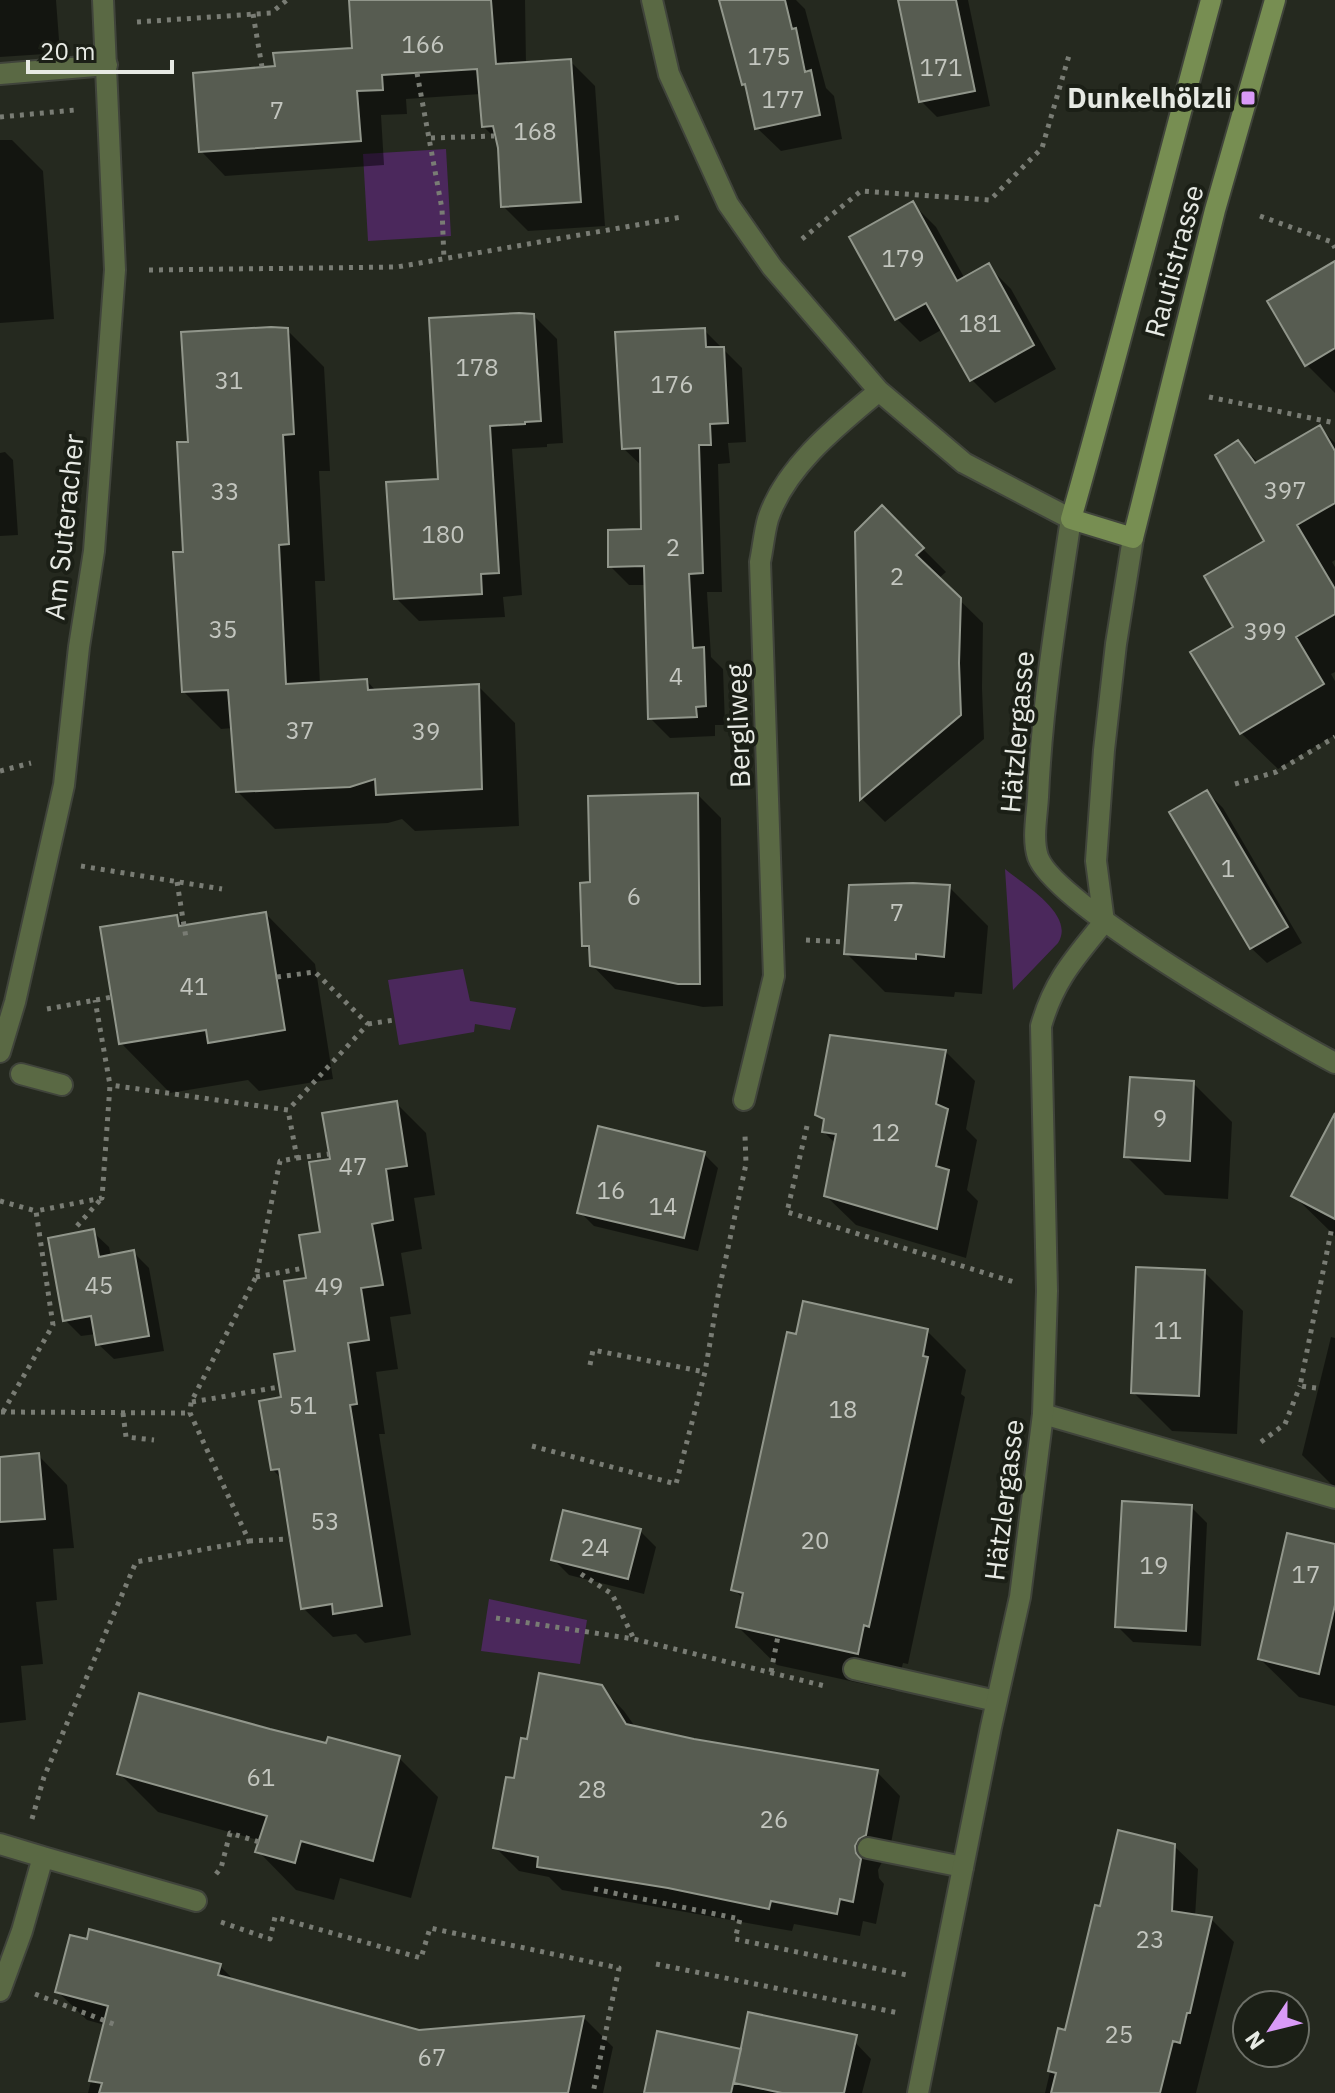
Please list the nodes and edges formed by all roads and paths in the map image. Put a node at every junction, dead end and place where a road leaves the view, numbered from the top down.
1 (103, 0) edge
2 (287, 0) edge
3 (652, 0) edge
4 (1211, 0) edge
5 (1275, 0) edge
6 (253, 14) junction
7 (135, 22) dead end
8 (1070, 52) dead end
9 (107, 65) junction
10 (262, 67) dead end
11 (417, 73) dead end
12 (0, 74) edge
13 (77, 110) dead end
14 (0, 117) edge
15 (494, 136) dead end
16 (431, 138) junction
17 (1260, 216) dead end
18 (682, 217) dead end
19 (802, 239) dead end
20 (1335, 248) edge
21 (444, 260) junction
22 (144, 270) dead end
23 (879, 391) junction
24 (1209, 397) dead end
25 (1335, 423) edge
26 (1071, 519) junction
27 (1133, 538) junction
28 (1335, 737) edge
29 (32, 763) dead end
30 (0, 771) edge
31 (1235, 784) dead end
32 (77, 865) dead end
33 (177, 882) junction
34 (222, 889) dead end
35 (1104, 922) junction
36 (186, 938) dead end
37 (277, 977) dead end
38 (112, 997) dead end
39 (95, 1000) junction
40 (38, 1010) dead end
41 (394, 1020) dead end
42 (368, 1024) junction
43 (0, 1052) edge
44 (1335, 1063) edge
45 (21, 1074) dead end
46 (62, 1085) dead end
47 (110, 1085) junction
48 (744, 1100) dead end
49 (288, 1110) junction
50 (807, 1126) dead end
51 (329, 1154) dead end
52 (297, 1158) junction
53 (746, 1164) dead end
54 (102, 1198) junction
55 (0, 1201) edge
56 (36, 1211) junction
57 (77, 1226) dead end
58 (1334, 1226) edge
59 (304, 1268) dead end
60 (256, 1277) junction
61 (1023, 1284) dead end
62 (590, 1365) dead end
63 (705, 1372) junction
64 (1300, 1386) junction
65 (279, 1387) dead end
66 (1316, 1388) dead end
67 (191, 1402) junction
68 (1, 1412) edge
69 (123, 1413) junction
70 (190, 1413) junction
71 (1043, 1414) junction
72 (154, 1440) dead end
73 (532, 1446) dead end
74 (1228, 1467) junction
75 (1335, 1498) edge
76 (290, 1539) dead end
77 (249, 1541) junction
78 (581, 1574) dead end
79 (496, 1618) dead end
80 (778, 1636) dead end
81 (634, 1639) junction
82 (854, 1669) dead end
83 (771, 1672) junction
84 (829, 1687) dead end
85 (996, 1701) junction
86 (259, 1842) dead end
87 (0, 1844) edge
88 (868, 1848) dead end
89 (22, 1851) junction
90 (43, 1857) junction
91 (963, 1867) junction
92 (594, 1889) dead end
93 (196, 1901) joint
94 (270, 1939) dead end
95 (656, 1964) dead end
96 (920, 1977) dead end
97 (0, 1991) edge
98 (32, 1993) dead end
99 (912, 2016) dead end
100 (116, 2025) dead end
101 (593, 2093) edge
102 (918, 2093) edge

1 - 9 street, Am Suteracher
2 - 6 path
3 - 23 street
4 - 26 street, Rautistrasse
5 - 27 street, Rautistrasse
6 - 7 path
6 - 10 path
8 - 19 path
9 - 12 street
9 - 43 street, Am Suteracher
11 - 16 path
13 - 14 path
15 - 16 path
16 - 21 path
17 - 20 path
18 - 21 path
21 - 22 path
23 - 26 street
23 - 48 street, Bergliweg
24 - 25 path
26 - 27 street
26 - 35 street, Hätzlergasse
27 - 35 street
28 - 31 path
29 - 30 path
32 - 33 path
33 - 34 path
33 - 36 path
35 - 44 street
35 - 71 street, Hätzlergasse
37 - 42 path
38 - 39 path
39 - 40 path
39 - 47 path
41 - 42 path
42 - 49 path
45 - 46 street
47 - 49 path
47 - 54 path
49 - 52 path
50 - 61 path
51 - 52 path
52 - 60 path
53 - 63 path
54 - 56 path
54 - 57 path
55 - 56 path
56 - 68 path
58 - 64 path
59 - 60 path
60 - 67 path
62 - 63 path
63 - 73 path
64 - 66 path
64 - 74 path
65 - 67 path
67 - 70 path
68 - 69 path
69 - 70 path
69 - 72 path
70 - 77 path
71 - 74 street
71 - 85 street, Hätzlergasse
74 - 75 street
76 - 77 path
77 - 89 path
78 - 81 path
79 - 81 path
80 - 83 path
81 - 83 path
82 - 85 street
83 - 84 path
85 - 91 street, Hätzlergasse
86 - 93 path
87 - 89 street
88 - 91 street
89 - 90 street
90 - 93 street
90 - 97 street
91 - 102 street, Hätzlergasse
92 - 96 path
94 - 101 path
95 - 99 path
98 - 100 path

